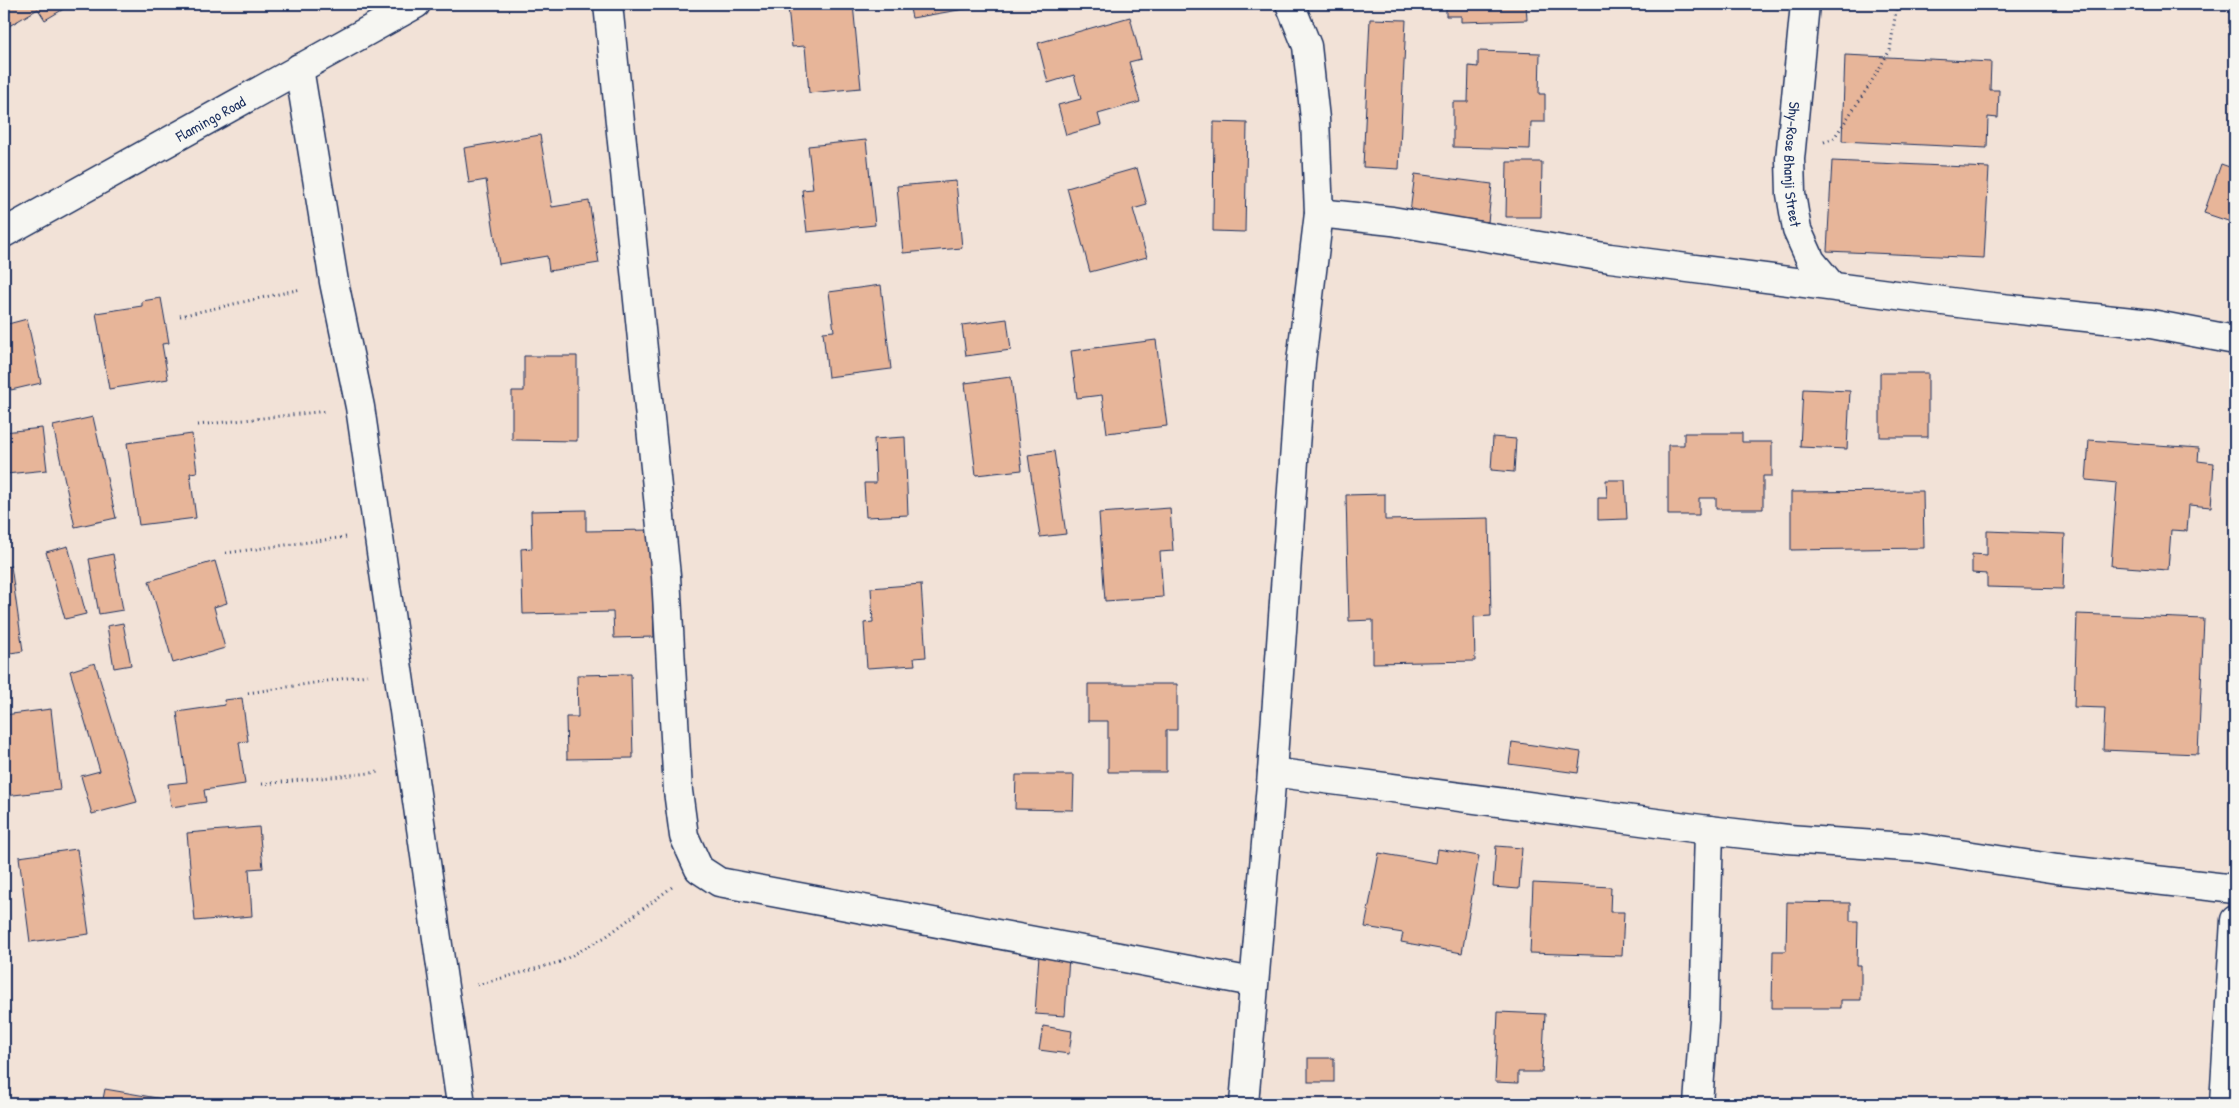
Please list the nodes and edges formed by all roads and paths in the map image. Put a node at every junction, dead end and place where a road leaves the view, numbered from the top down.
1 (416, 4) edge
2 (608, 4) edge
3 (1290, 4) edge
4 (1805, 4) edge
5 (1898, 4) edge
6 (300, 68) junction
7 (1790, 159) junction
8 (1319, 213) junction
9 (4, 232) edge
10 (334, 282) junction
11 (1831, 285) junction
12 (180, 316) dead end
13 (2235, 340) edge
14 (360, 407) junction
15 (198, 425) dead end
16 (378, 533) junction
17 (226, 553) dead end
18 (400, 670) junction
19 (248, 693) dead end
20 (413, 769) junction
21 (1272, 772) junction
22 (262, 784) dead end
23 (1709, 830) junction
24 (699, 869) junction
25 (2235, 890) edge
26 (2235, 920) edge
27 (1253, 982) junction
28 (446, 995) junction
29 (461, 1104) edge
30 (1244, 1104) edge
31 (1698, 1104) edge
32 (2224, 1104) edge

1 - 6 street, Flamingo Road
2 - 24 street
3 - 8 street
4 - 7 street, Shy-Rose Bhanji Street
5 - 7 path
6 - 9 street, Flamingo Road
6 - 10 street
7 - 11 street, Shy-Rose Bhanji Street
8 - 11 street
8 - 21 street
10 - 12 path
10 - 14 street
11 - 13 street
14 - 15 path
14 - 16 street
16 - 17 path
16 - 18 street
18 - 19 path
18 - 20 street
20 - 22 path
20 - 28 street
21 - 23 street
21 - 27 street
23 - 25 street
23 - 31 street
24 - 27 street
24 - 28 path
26 - 32 street
27 - 30 street
28 - 29 street

